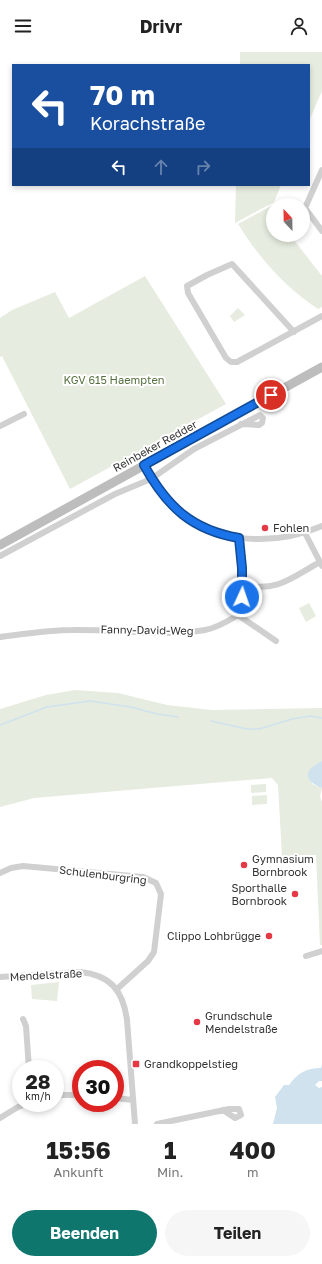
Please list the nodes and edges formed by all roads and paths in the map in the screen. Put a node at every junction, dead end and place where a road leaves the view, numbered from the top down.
1 (322, 170) edge
2 (322, 231) edge
3 (322, 316) edge
4 (294, 332) junction
5 (322, 368) edge
6 (24, 414) dead end
7 (241, 424) dead end
8 (0, 426) edge
9 (144, 465) junction
10 (151, 479) junction
11 (322, 526) edge
12 (305, 533) junction
13 (239, 538) junction
14 (0, 545) edge
15 (0, 556) edge
16 (321, 564) edge
17 (243, 585) junction
18 (238, 615) junction
19 (0, 637) edge
20 (276, 641) dead end
21 (0, 873) edge
22 (322, 951) edge
23 (306, 956) dead end
24 (0, 977) edge
25 (118, 990) junction
26 (23, 1020) dead end
27 (28, 1060) edge
28 (124, 1099) edge
29 (133, 1100) junction
30 (223, 1110) dead end
31 (12, 1111) edge
32 (0, 1118) edge
33 (135, 1124) edge
34 (157, 1124) edge

1 - 2 street
3 - 4 street
4 - 4 street
5 - 9 main road, Reinbeker Redder
6 - 8 street
7 - 10 street, Reinbeker Redder
9 - 10 street
9 - 14 main road, Reinbeker Redder
10 - 13 street
10 - 15 street, Reinbeker Redder
11 - 12 street
12 - 13 street
12 - 16 street
13 - 17 street
16 - 17 street
17 - 18 street
18 - 19 street, Fanny-David-Weg
18 - 20 street
21 - 25 street, Schulenburgring
22 - 23 street
24 - 25 street, Mendelstraße
25 - 29 street, Mendelstraße
26 - 27 street
28 - 29 street
29 - 33 street, Mendelstraße
30 - 34 street
31 - 32 street

